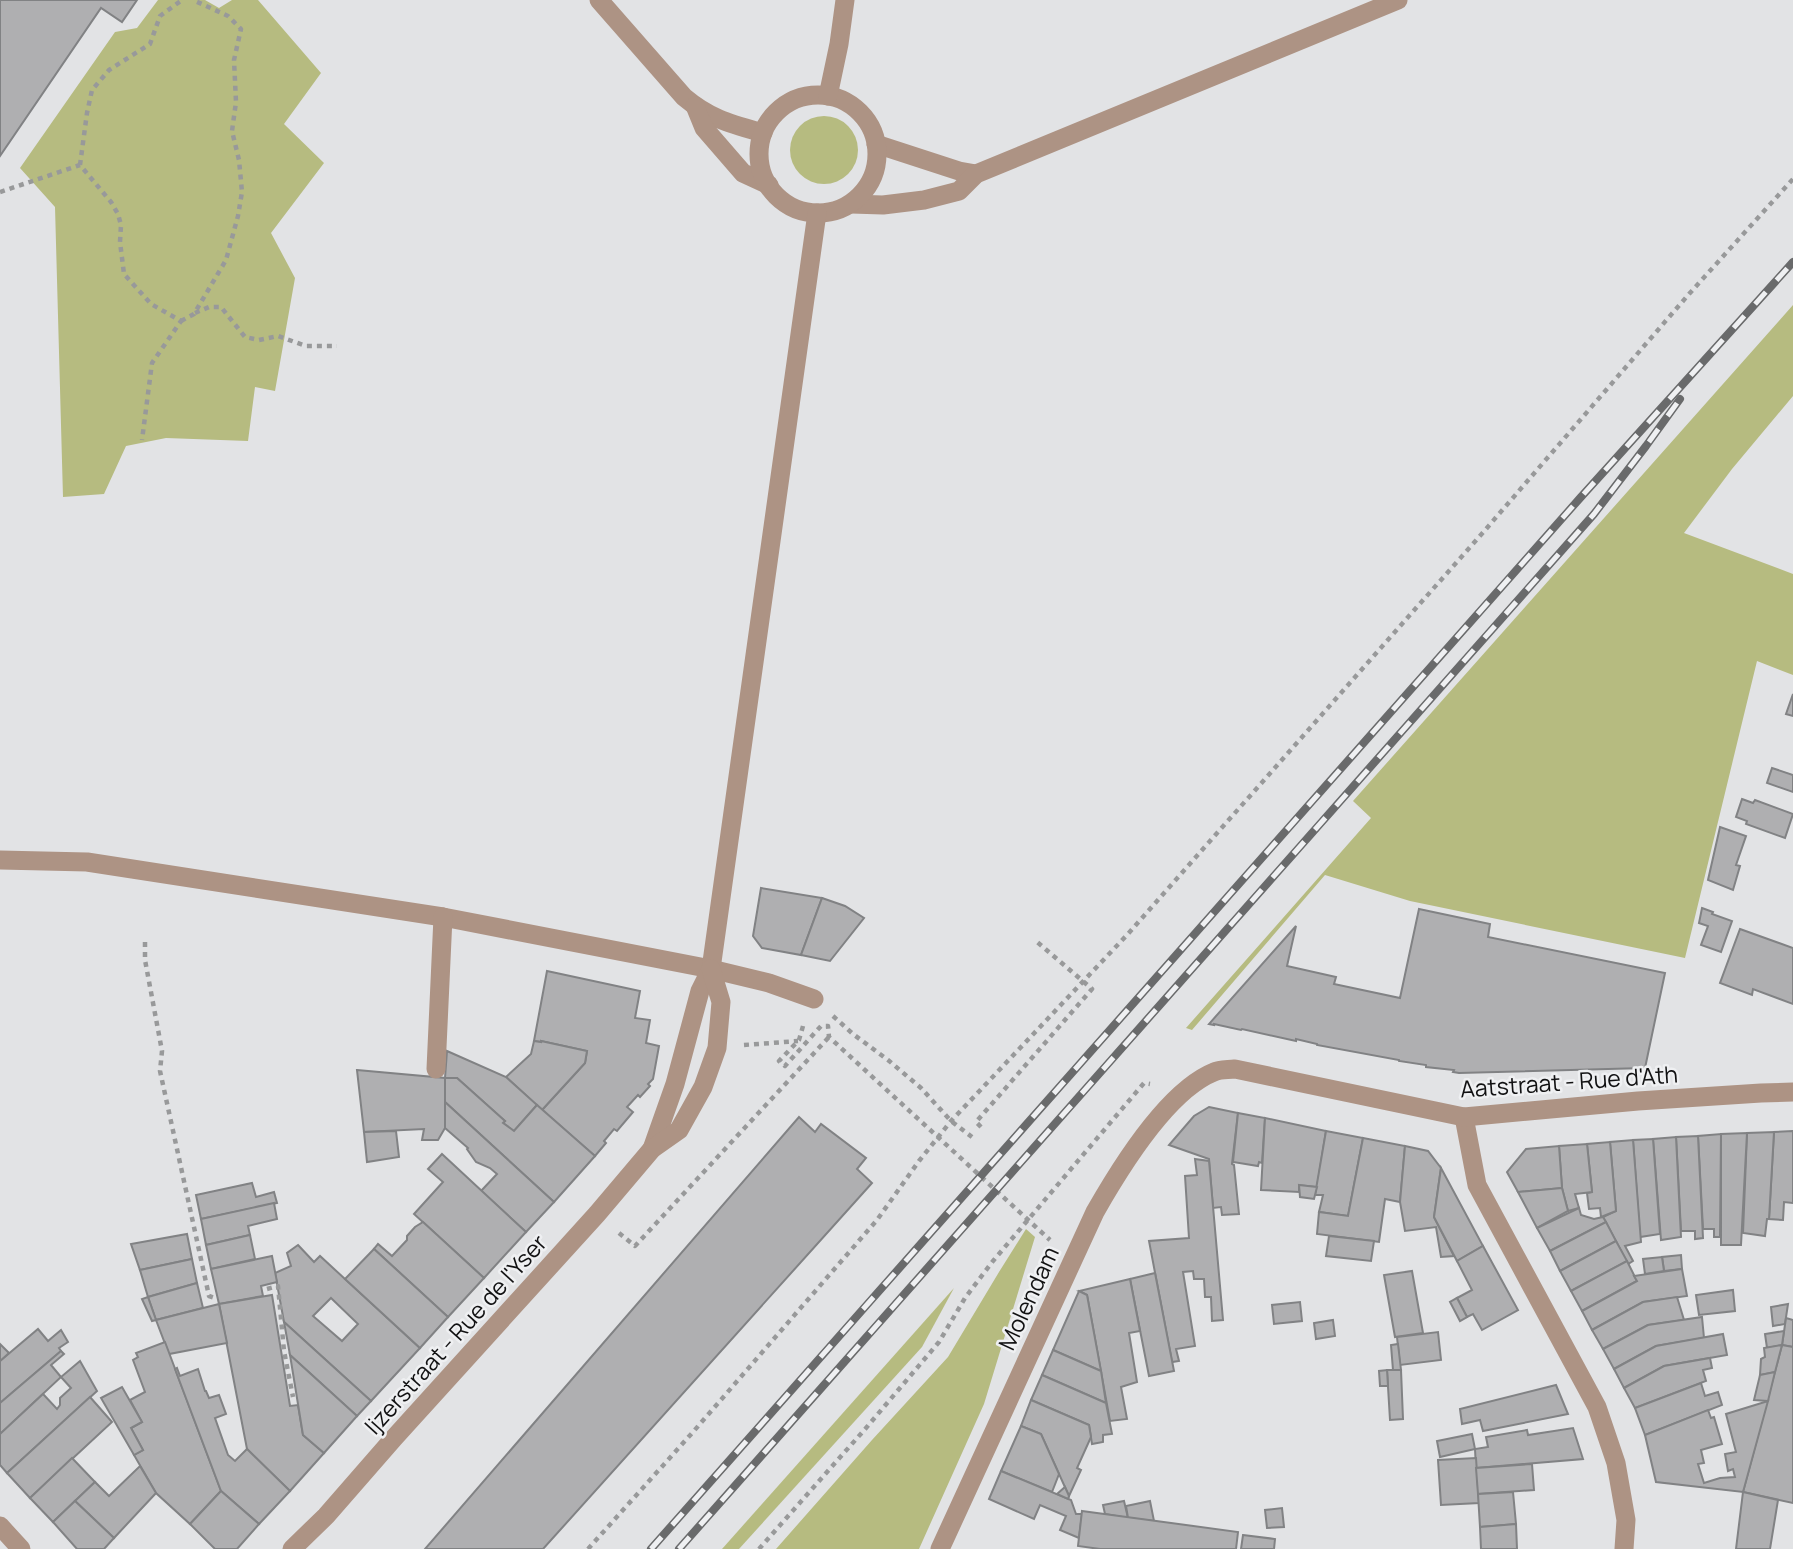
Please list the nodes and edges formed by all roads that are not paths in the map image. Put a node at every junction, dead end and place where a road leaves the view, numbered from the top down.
1 (599, 0) edge
2 (845, 0) edge
3 (1398, 0) edge
4 (828, 96) junction
5 (695, 106) junction
6 (763, 133) junction
7 (876, 144) junction
8 (976, 174) junction
9 (769, 185) junction
10 (851, 204) junction
11 (817, 213) junction
12 (0, 860) edge
13 (443, 918) junction
14 (711, 969) junction
15 (814, 999) road end
16 (436, 1069) dead end
17 (1189, 1086) joint
18 (1793, 1092) edge
19 (1464, 1117) junction
20 (652, 1149) junction
21 (0, 1526) edge
22 (21, 1549) edge
23 (292, 1549) edge
24 (940, 1549) edge
25 (1624, 1549) edge

1 - 5 street
2 - 4 street
3 - 8 street
4 - 6 street
4 - 7 street
5 - 6 street
5 - 9 street
6 - 9 street
7 - 8 street
7 - 10 street
8 - 10 street
9 - 11 street
10 - 11 street
11 - 14 street
12 - 13 street
13 - 14 street
13 - 16 street
14 - 15 street
14 - 20 street, Ijzerstraat - Rue de l'Yser
14 - 20 street, Ijzerstraat - Rue de l'Yser
17 - 19 street, Aatstraat - Rue d'Ath
17 - 24 street, Molendam
18 - 19 street, Aatstraat - Rue d'Ath
19 - 25 street
20 - 23 street, Ijzerstraat - Rue de l'Yser
21 - 22 street

